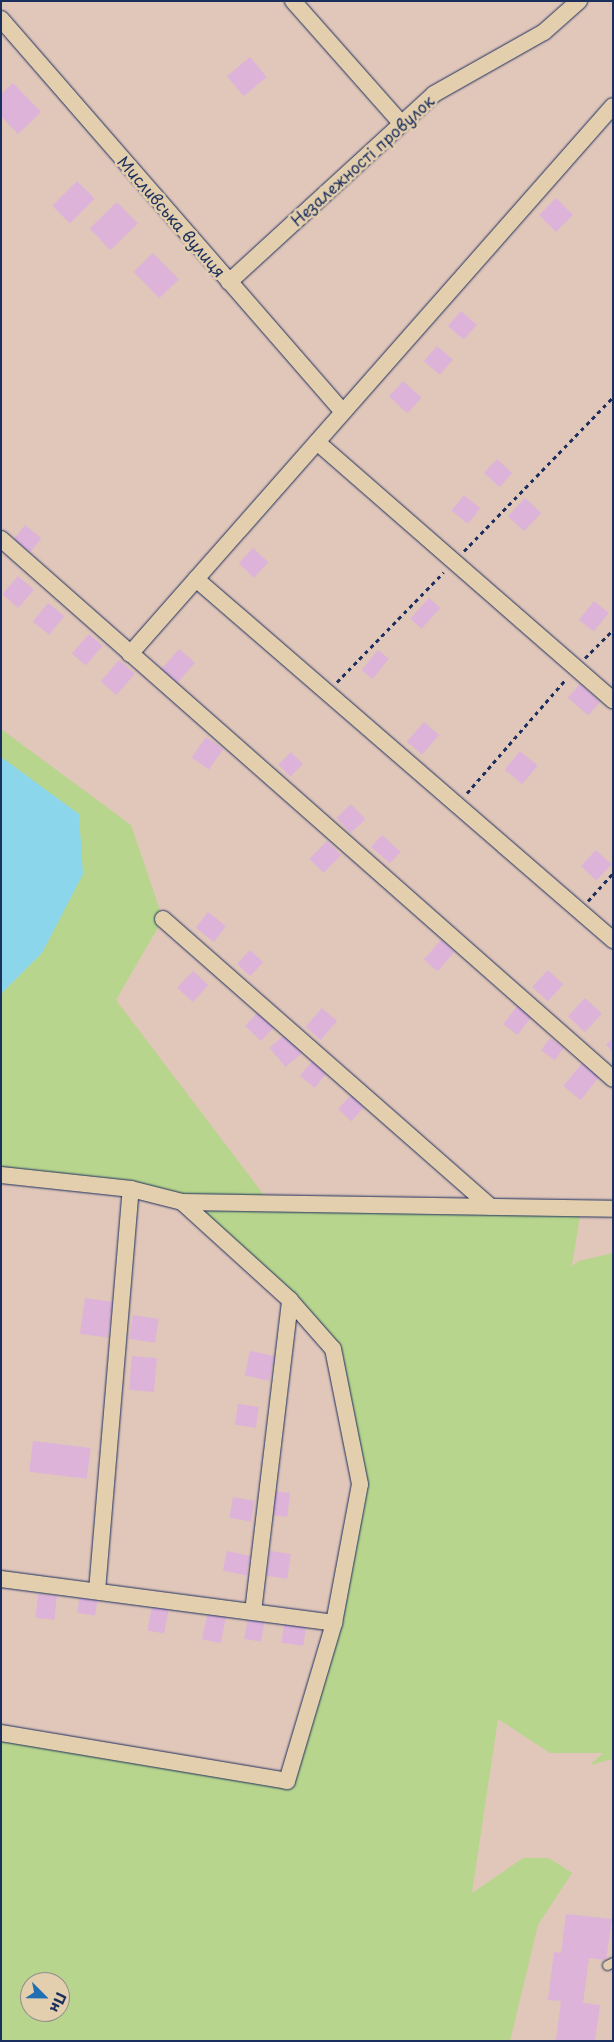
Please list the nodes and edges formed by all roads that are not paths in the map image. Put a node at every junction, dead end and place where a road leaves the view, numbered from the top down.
1 (293, 1) edge
2 (579, 1) edge
3 (1, 18) edge
4 (613, 106) edge
5 (401, 123) junction
6 (229, 282) junction
7 (343, 412) junction
8 (316, 442) junction
9 (1, 539) edge
10 (196, 579) junction
11 (130, 654) junction
12 (613, 700) edge
13 (163, 918) dead end
14 (613, 940) edge
15 (613, 1078) edge
16 (1, 1175) edge
17 (132, 1189) junction
18 (182, 1202) junction
19 (491, 1207) junction
20 (613, 1209) edge
21 (290, 1300) junction
22 (1, 1579) edge
23 (97, 1591) junction
24 (252, 1612) junction
25 (334, 1623) junction
26 (1, 1733) edge

1 - 5 street
2 - 5 street, Незалежності провулок
3 - 6 street, Мисливська вулиця
4 - 7 street
5 - 6 street, Незалежності провулок
6 - 7 street, Мисливська вулиця
7 - 8 street
8 - 10 street
8 - 12 street
9 - 11 street
10 - 11 street
10 - 14 street
11 - 15 street
13 - 19 street
16 - 17 street
17 - 18 street
17 - 23 street
18 - 19 street
18 - 21 street
19 - 20 street
21 - 24 street
21 - 25 street
22 - 23 street
23 - 24 street
24 - 25 street
25 - 26 street

